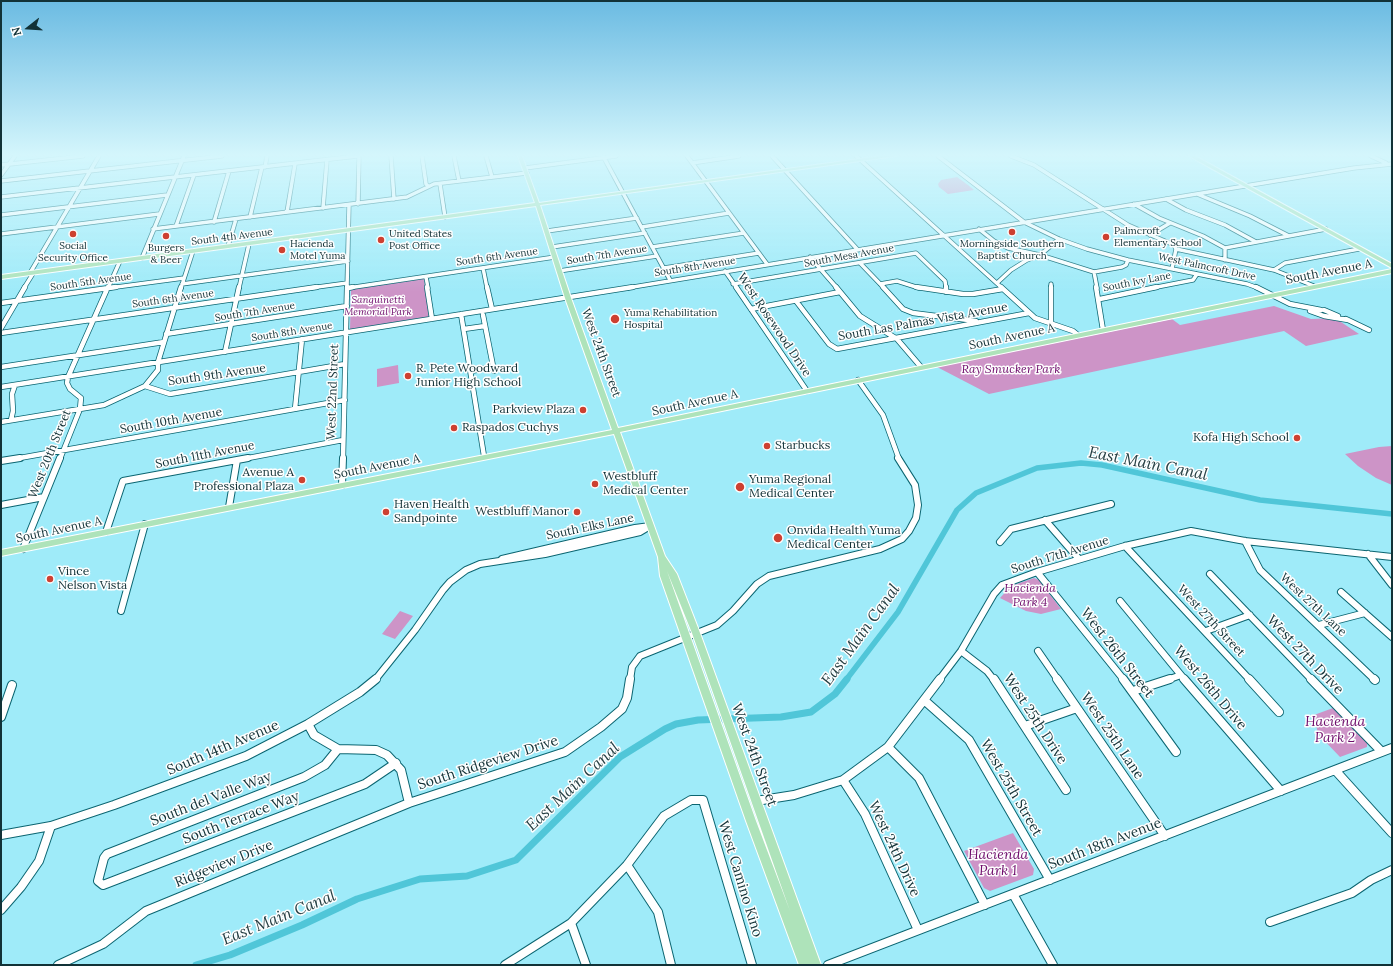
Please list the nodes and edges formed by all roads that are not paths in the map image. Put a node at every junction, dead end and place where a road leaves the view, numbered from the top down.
1 (73, 201) edge
2 (118, 201) edge
3 (165, 201) edge
4 (185, 201) edge
5 (220, 201) edge
6 (254, 201) edge
7 (289, 201) edge
8 (324, 201) edge
9 (379, 201) edge
10 (443, 201) edge
11 (537, 201) edge
12 (569, 201) edge
13 (628, 201) edge
14 (720, 201) edge
15 (812, 201) edge
16 (905, 201) edge
17 (997, 201) edge
18 (1089, 201) edge
19 (1153, 201) edge
20 (1170, 201) edge
21 (1211, 201) edge
22 (1274, 201) edge
23 (358, 204) joint
24 (1134, 204) junction
25 (349, 205) junction
26 (538, 205) junction
27 (70, 207) junction
28 (323, 208) junction
29 (1101, 209) junction
30 (287, 212) junction
31 (160, 214) junction
32 (729, 214) junction
33 (1, 215) edge
34 (250, 217) junction
35 (445, 218) junction
36 (637, 218) junction
37 (236, 219) junction
38 (214, 222) junction
39 (1024, 222) junction
40 (1170, 223) junction
41 (176, 226) junction
42 (58, 227) junction
43 (642, 227) junction
44 (153, 229) junction
45 (979, 229) junction
46 (1326, 229) junction
47 (349, 230) junction
48 (547, 232) junction
49 (744, 232) junction
50 (645, 233) junction
51 (1, 234) edge
52 (1150, 235) junction
53 (943, 236) junction
54 (1289, 236) junction
55 (1343, 238) junction
56 (1059, 239) junction
57 (1256, 242) junction
58 (249, 244) junction
59 (228, 246) junction
60 (552, 247) junction
61 (652, 247) junction
62 (1225, 248) junction
63 (1360, 248) junction
64 (1176, 249) junction
65 (857, 250) junction
66 (193, 251) junction
67 (759, 253) junction
68 (1040, 255) junction
69 (657, 256) junction
70 (555, 257) junction
71 (810, 257) junction
72 (142, 258) junction
73 (1128, 260) junction
74 (1225, 260) junction
75 (120, 261) junction
76 (348, 261) junction
77 (860, 263) junction
78 (767, 264) junction
79 (1392, 265) edge
80 (483, 268) junction
81 (664, 268) junction
82 (820, 269) junction
83 (1172, 269) junction
84 (1274, 270) junction
85 (559, 271) junction
86 (725, 271) junction
87 (1392, 271) edge
88 (32, 272) junction
89 (1094, 272) junction
90 (1196, 274) junction
91 (241, 276) junction
92 (426, 276) junction
93 (1, 277) edge
94 (184, 278) junction
95 (670, 280) junction
96 (348, 282) junction
97 (182, 284) junction
98 (734, 284) junction
99 (880, 284) junction
100 (997, 284) junction
101 (1051, 284) dead end
102 (1314, 286) junction
103 (107, 288) junction
104 (348, 288) junction
105 (1003, 289) junction
106 (840, 292) junction
107 (946, 292) junction
108 (1272, 295) junction
109 (568, 298) junction
110 (236, 299) junction
111 (1100, 299) junction
112 (796, 300) junction
113 (17, 301) junction
114 (1, 303) edge
115 (347, 306) junction
116 (1300, 306) junction
117 (174, 308) junction
118 (751, 308) junction
119 (492, 309) junction
120 (1323, 310) junction
121 (1029, 313) junction
122 (461, 314) junction
123 (1317, 314) junction
124 (483, 315) dead end
125 (1328, 317) junction
126 (93, 319) junction
127 (432, 319) junction
128 (1348, 320) junction
129 (979, 322) junction
130 (231, 324) junction
131 (1051, 325) junction
132 (485, 326) junction
133 (1, 327) edge
134 (464, 329) junction
135 (1103, 330) junction
136 (1369, 330) dead end
137 (347, 332) junction
138 (1, 333) edge
139 (166, 334) junction
140 (1078, 335) junction
141 (302, 339) junction
142 (897, 339) junction
143 (164, 342) junction
144 (225, 352) junction
145 (78, 355) junction
146 (158, 362) junction
147 (345, 364) junction
148 (1, 367) edge
149 (921, 367) junction
150 (471, 371) junction
151 (298, 373) junction
152 (68, 377) junction
153 (858, 380) junction
154 (15, 385) junction
155 (145, 386) junction
156 (1, 387) edge
157 (806, 391) junction
158 (344, 400) junction
159 (80, 409) junction
160 (294, 409) junction
161 (11, 420) junction
162 (1, 422) edge
163 (616, 430) junction
164 (343, 440) junction
165 (63, 450) junction
166 (484, 456) junction
167 (237, 460) junction
168 (1, 461) edge
169 (342, 485) junction
170 (44, 497) junction
171 (1, 504) edge
172 (1111, 504) dead end
173 (228, 507) junction
174 (1045, 520) junction
175 (145, 524) junction
176 (650, 526) junction
177 (106, 532) junction
178 (1245, 541) junction
179 (1000, 542) dead end
180 (1125, 546) junction
181 (23, 549) junction
182 (1, 553) edge
183 (1368, 554) junction
184 (662, 557) junction
185 (1392, 557) edge
186 (1079, 559) junction
187 (466, 570) joint
188 (1037, 572) junction
189 (1210, 574) dead end
190 (1392, 585) edge
191 (1341, 592) dead end
192 (1120, 601) dead end
193 (121, 611) dead end
194 (1365, 613) junction
195 (1250, 615) junction
196 (1319, 625) junction
197 (1206, 631) junction
198 (696, 634) junction
199 (686, 636) junction
200 (1392, 637) edge
201 (961, 651) junction
202 (1038, 651) dead end
203 (1181, 675) junction
204 (1375, 680) dead end
205 (12, 685) dead end
206 (1134, 691) junction
207 (924, 700) junction
208 (1077, 708) junction
209 (1279, 712) dead end
210 (1, 717) edge
211 (308, 724) junction
212 (1025, 726) junction
213 (888, 747) junction
214 (1392, 748) edge
215 (338, 749) junction
216 (1176, 752) dead end
217 (1382, 752) junction
218 (730, 759) junction
219 (396, 763) junction
220 (1334, 770) junction
221 (843, 780) junction
222 (1066, 790) dead end
223 (1280, 791) junction
224 (756, 801) junction
225 (409, 803) junction
226 (51, 826) junction
227 (1392, 833) edge
228 (1, 834) edge
229 (1164, 836) junction
230 (627, 865) junction
231 (1392, 870) edge
232 (99, 874) joint
233 (1050, 880) junction
234 (1013, 894) junction
235 (985, 905) junction
236 (1, 910) edge
237 (571, 922) junction
238 (1270, 922) dead end
239 (918, 930) junction
240 (58, 965) edge
241 (506, 965) edge
242 (586, 965) edge
243 (671, 965) edge
244 (752, 965) edge
245 (805, 965) edge
246 (815, 965) edge
247 (828, 965) edge
248 (1053, 965) edge

1 - 27 street
2 - 27 street
3 - 31 street
4 - 41 street
5 - 38 street
6 - 34 street
7 - 30 street
8 - 28 street
9 - 23 street
10 - 35 street
11 - 26 main road, West 24th Street
12 - 26 main road, South 4th Avenue
13 - 36 street
14 - 32 street
15 - 65 street
16 - 53 street
17 - 39 street, West Palmcroft Drive
18 - 29 street
19 - 24 street, South 8th Avenue
20 - 57 street
21 - 54 street
22 - 46 main road
23 - 25 street
24 - 29 street, South 8th Avenue
24 - 40 street
25 - 28 street
25 - 47 street, West 22nd Street
26 - 35 main road, South 4th Avenue
26 - 48 main road, West 24th Street
27 - 33 street
27 - 42 street
28 - 30 street
29 - 39 street, South 8th Avenue
29 - 52 street
30 - 34 street
31 - 42 street
31 - 44 street
32 - 43 street
32 - 49 street
34 - 37 street
35 - 47 main road, South 4th Avenue
36 - 43 street
36 - 48 street
37 - 38 street
37 - 59 street
38 - 41 street
39 - 45 street, South 8th Avenue
39 - 56 street, West Palmcroft Drive
40 - 52 street
40 - 62 street
41 - 44 street
42 - 51 street
42 - 88 street
43 - 50 street
44 - 72 street
45 - 53 street, South 8th Avenue
45 - 68 street
46 - 54 street
46 - 55 main road
47 - 58 main road, South 4th Avenue
47 - 76 street, West 22nd Street
48 - 60 main road, West 24th Street
49 - 61 street, South 7th Avenue
49 - 67 street
50 - 60 street, South 6th Avenue
50 - 61 street
52 - 64 street
53 - 65 street, South 8th Avenue
53 - 100 street
54 - 57 street
55 - 63 main road
55 - 79 main road
56 - 68 street
56 - 73 street, West Palmcroft Drive
57 - 62 street
58 - 59 main road, South 4th Avenue
58 - 91 street
59 - 66 main road, South 4th Avenue
60 - 70 main road, West 24th Street
61 - 69 street
62 - 74 street
63 - 79 main road
63 - 84 street
64 - 74 street
64 - 83 street
65 - 71 street, South 8th Avenue
66 - 72 main road, South 4th Avenue
66 - 94 street
67 - 78 street
67 - 81 street
68 - 89 street
68 - 100 street
69 - 81 street
69 - 85 street, South 7th Avenue
70 - 80 street, South 6th Avenue
70 - 85 main road, West 24th Street
71 - 78 street, South 8th Avenue
71 - 82 street
72 - 75 main road, South 4th Avenue
73 - 83 street, West Palmcroft Drive
73 - 89 street
74 - 84 street
75 - 88 main road, South 4th Avenue
75 - 103 street
76 - 91 street
76 - 96 street, West 22nd Street
77 - 82 street, South Mesa Avenue
77 - 99 street
77 - 107 street, South Mesa Avenue
78 - 86 street, South 8th Avenue
80 - 92 street, South 6th Avenue
80 - 119 street
81 - 95 street
82 - 98 street, South Mesa Avenue
82 - 106 street
83 - 90 street, West Palmcroft Drive
84 - 102 street
85 - 109 main road, West 24th Street
86 - 95 street, South 8th Avenue
86 - 98 street, West Rosewood Drive
87 - 102 main road, South Avenue A
88 - 93 main road, South 4th Avenue
88 - 113 street
89 - 111 street
90 - 108 street, West Palmcroft Drive
90 - 111 street, South Ivy Lane
91 - 97 street
91 - 110 street
92 - 104 street, South 6th Avenue
92 - 127 street
94 - 97 street
94 - 103 street, South 5th Avenue
95 - 109 street, South 8th Avenue
96 - 104 street, West 22nd Street
96 - 110 street, South 6th Avenue
97 - 117 street
98 - 118 street, West Rosewood Drive
99 - 107 street
99 - 129 street
100 - 105 street
101 - 131 street
102 - 108 main road, South Avenue A
103 - 113 street, South 5th Avenue
103 - 126 street
104 - 115 street, West 22nd Street
105 - 107 street
105 - 121 street
106 - 112 street
106 - 142 street
108 - 116 street, West Palmcroft Drive
108 - 135 main road, South Avenue A
109 - 119 street, South 8th Avenue
109 - 163 main road, West 24th Street
110 - 117 street, South 6th Avenue
110 - 130 street
111 - 135 street
112 - 118 street
112 - 142 street, South Las Palmas Vista Avenue
113 - 114 street, South 5th Avenue
113 - 133 street
115 - 130 street, South 7th Avenue
115 - 137 street, West 22nd Street
116 - 120 street
116 - 123 street
117 - 126 street, South 6th Avenue
117 - 139 street
118 - 157 street, West Rosewood Drive
119 - 122 street, South 8th Avenue
120 - 123 street
120 - 125 street
120 - 128 street
121 - 129 street, South Las Palmas Vista Avenue
121 - 131 street
122 - 127 street, South 8th Avenue
122 - 134 street
123 - 125 street
124 - 132 street
125 - 128 street
126 - 138 street, South 6th Avenue
126 - 145 street
127 - 137 street, South 8th Avenue
128 - 136 street
129 - 142 street, South Las Palmas Vista Avenue
130 - 139 street, South 7th Avenue
130 - 144 street
131 - 140 street
132 - 134 street
132 - 150 street
134 - 150 street
135 - 140 main road, South Avenue A
137 - 141 street, South 8th Avenue
137 - 147 street, West 22nd Street
139 - 143 street
140 - 149 main road, South Avenue A
141 - 144 street, South 8th Avenue
141 - 151 street
142 - 149 street
143 - 145 street
143 - 146 street
144 - 146 street, South 8th Avenue
145 - 148 street
145 - 152 street
146 - 152 street, South 8th Avenue
146 - 155 street
147 - 151 street, South 9th Avenue
147 - 158 street, West 22nd Street
149 - 153 main road, South Avenue A
150 - 166 street
151 - 155 street, South 9th Avenue
151 - 160 street
152 - 154 street, South 8th Avenue
152 - 159 street, West 20th Street
153 - 157 main road, South Avenue A
153 - 198 street, South Ridgeview Drive
154 - 156 street, South 8th Avenue
154 - 161 street
155 - 159 street
157 - 163 main road, South Avenue A
158 - 160 street, South 10th Avenue
158 - 164 street, West 22nd Street
159 - 161 street
159 - 165 street, West 20th Street
160 - 165 street, South 10th Avenue
161 - 162 street
163 - 166 main road, South Avenue A
163 - 176 main road, West 24th Street
164 - 167 street, South 11th Avenue
164 - 169 street, West 22nd Street
165 - 168 street, South 10th Avenue
165 - 170 street, West 20th Street
166 - 169 main road, South Avenue A
167 - 173 street
167 - 177 street, South 11th Avenue
169 - 173 main road, South Avenue A
170 - 171 street
170 - 181 street, West 20th Street
172 - 174 street
173 - 175 main road, South Avenue A
174 - 179 street
174 - 186 street
175 - 177 main road, South Avenue A
175 - 193 street
176 - 184 main road, West 24th Street
176 - 187 street, South Elks Lane
177 - 181 main road, South Avenue A
178 - 180 street, South 17th Avenue
178 - 183 street, South 17th Avenue
178 - 196 street, West 27th Lane
180 - 186 street, South 17th Avenue
180 - 197 street, West 27th Street
181 - 182 main road, South Avenue A
183 - 185 street, South 17th Avenue
183 - 190 street
184 - 198 main road, West 24th Street
184 - 199 main road, West 24th Street
186 - 188 street, South 17th Avenue
187 - 211 street, South 14th Avenue
188 - 201 street, South 17th Avenue
188 - 206 street, West 26th Street
189 - 195 street, West 27th Drive
191 - 194 street
192 - 203 street, West 26th Drive
194 - 196 street
194 - 200 street
195 - 197 street
195 - 217 street, West 27th Drive
196 - 204 street, West 27th Lane
197 - 209 street, West 27th Street
198 - 199 street, South Ridgeview Drive
198 - 224 main road, West 24th Street
199 - 218 main road, West 24th Street
199 - 225 street, South Ridgeview Drive
201 - 207 street, South 17th Avenue
201 - 212 street, West 25th Drive
202 - 208 street, West 25th Lane
203 - 206 street
203 - 223 street, West 26th Drive
205 - 210 street
206 - 216 street, West 26th Street
207 - 213 street, South 17th Avenue
207 - 233 street, West 25th Street
208 - 212 street
208 - 229 street, West 25th Lane
211 - 215 street
211 - 226 street, South 14th Avenue
212 - 222 street, West 25th Drive
213 - 221 street, South 17th Avenue
213 - 235 street
214 - 217 street, South 18th Avenue
215 - 219 street
215 - 232 street, South del Valle Way
217 - 220 street, South 18th Avenue
218 - 224 main road
218 - 245 main road, West 24th Street
219 - 225 street
219 - 232 street, South Terrace Way
220 - 223 street, South 18th Avenue
220 - 227 street
221 - 224 street, South 17th Avenue
221 - 239 street, West 24th Drive
223 - 229 street, South 18th Avenue
224 - 246 main road, West 24th Street
225 - 240 street, Ridgeview Drive
226 - 228 street, South 14th Avenue
226 - 236 street
229 - 233 street, South 18th Avenue
230 - 237 street
230 - 243 street
230 - 244 street, West Camino Kino
231 - 238 street
233 - 234 street, South 18th Avenue
234 - 235 street, South 18th Avenue
234 - 248 street
235 - 239 street, South 18th Avenue
237 - 241 street
237 - 242 street
239 - 247 street, South 18th Avenue

